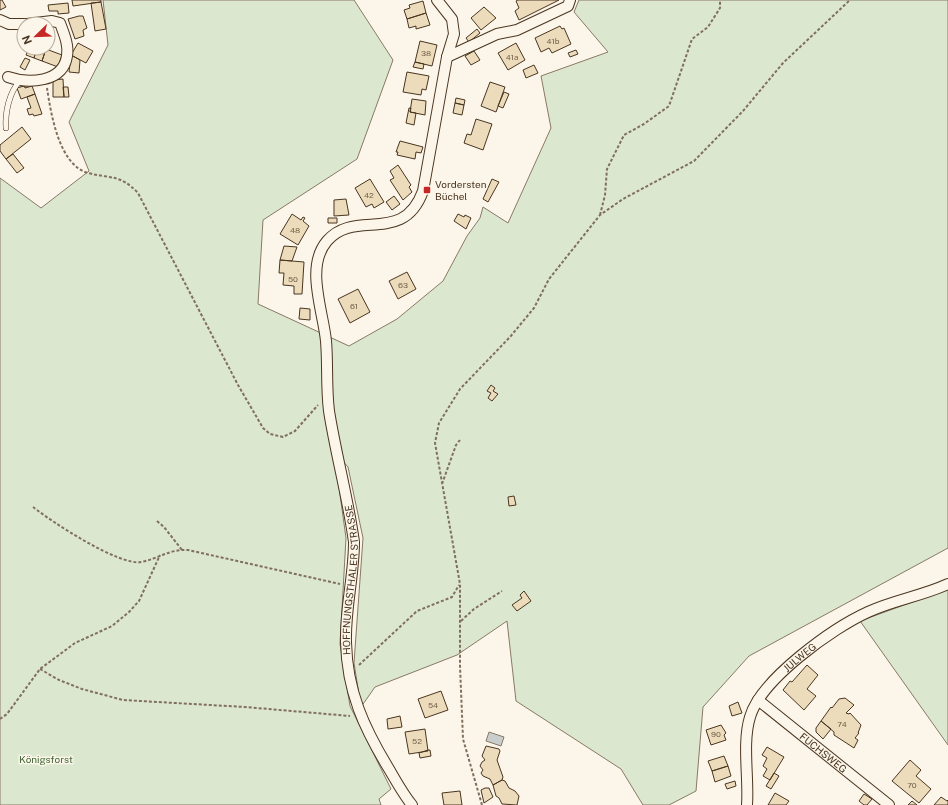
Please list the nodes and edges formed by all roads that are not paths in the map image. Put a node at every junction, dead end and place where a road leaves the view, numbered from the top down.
1 (437, 0) edge
2 (570, 0) edge
3 (0, 20) edge
4 (56, 22) edge
5 (16, 24) edge
6 (447, 57) junction
7 (8, 77) dead end
8 (20, 81) junction
9 (6, 128) dead end
10 (948, 584) edge
11 (758, 700) junction
12 (887, 804) edge
13 (412, 805) edge
14 (747, 805) edge

1 - 6 street
2 - 6 street
3 - 5 street
4 - 8 street
6 - 13 street, HOFFNUNGSTHALER STRASSE
7 - 8 street
8 - 9 lane
10 - 11 street, JULWEG
11 - 12 street, FUCHSWEG
11 - 14 street, JULWEG

